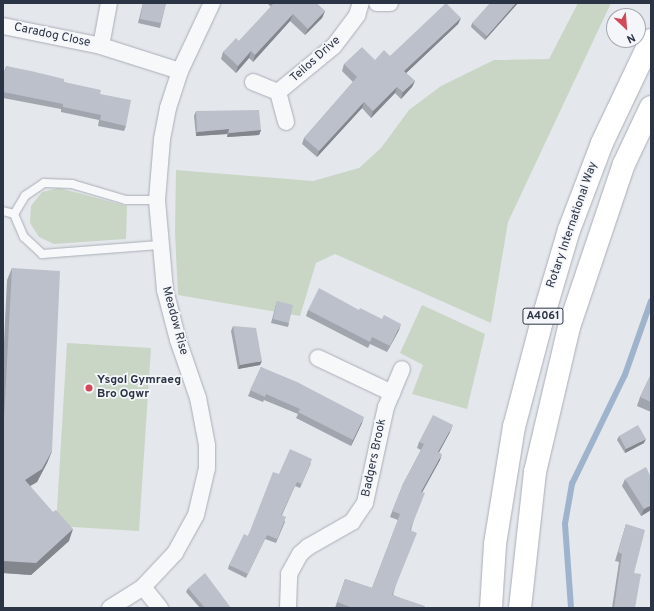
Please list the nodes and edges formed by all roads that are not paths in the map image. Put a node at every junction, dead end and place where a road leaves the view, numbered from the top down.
1 (109, 3) edge
2 (212, 3) edge
3 (362, 3) edge
4 (376, 3) edge
5 (390, 3) edge
6 (3, 26) edge
7 (651, 40) edge
8 (101, 46) junction
9 (180, 71) junction
10 (253, 82) dead end
11 (278, 92) junction
12 (651, 107) edge
13 (286, 122) dead end
14 (157, 200) junction
15 (3, 211) edge
16 (14, 214) junction
17 (159, 245) junction
18 (318, 358) dead end
19 (402, 368) dead end
20 (392, 393) junction
21 (143, 587) junction
22 (110, 608) edge
23 (160, 608) edge
24 (288, 608) edge
25 (491, 608) edge
26 (520, 608) edge

1 - 8 street, Caradog Close
2 - 9 street, Meadow Rise
3 - 11 street, Teilos Drive
4 - 5 street
6 - 8 street, Caradog Close
7 - 25 main road, Rotary International Way / A4061
8 - 9 street, Caradog Close
9 - 14 street, Meadow Rise
10 - 11 street
11 - 13 street
12 - 26 main road, A4061
14 - 16 lane
14 - 17 street, Meadow Rise
15 - 16 lane
16 - 17 lane
17 - 21 street, Meadow Rise
18 - 20 street
19 - 20 street, Badgers Brook
20 - 24 street, Badgers Brook
21 - 22 street, Meadow Rise
21 - 23 street

